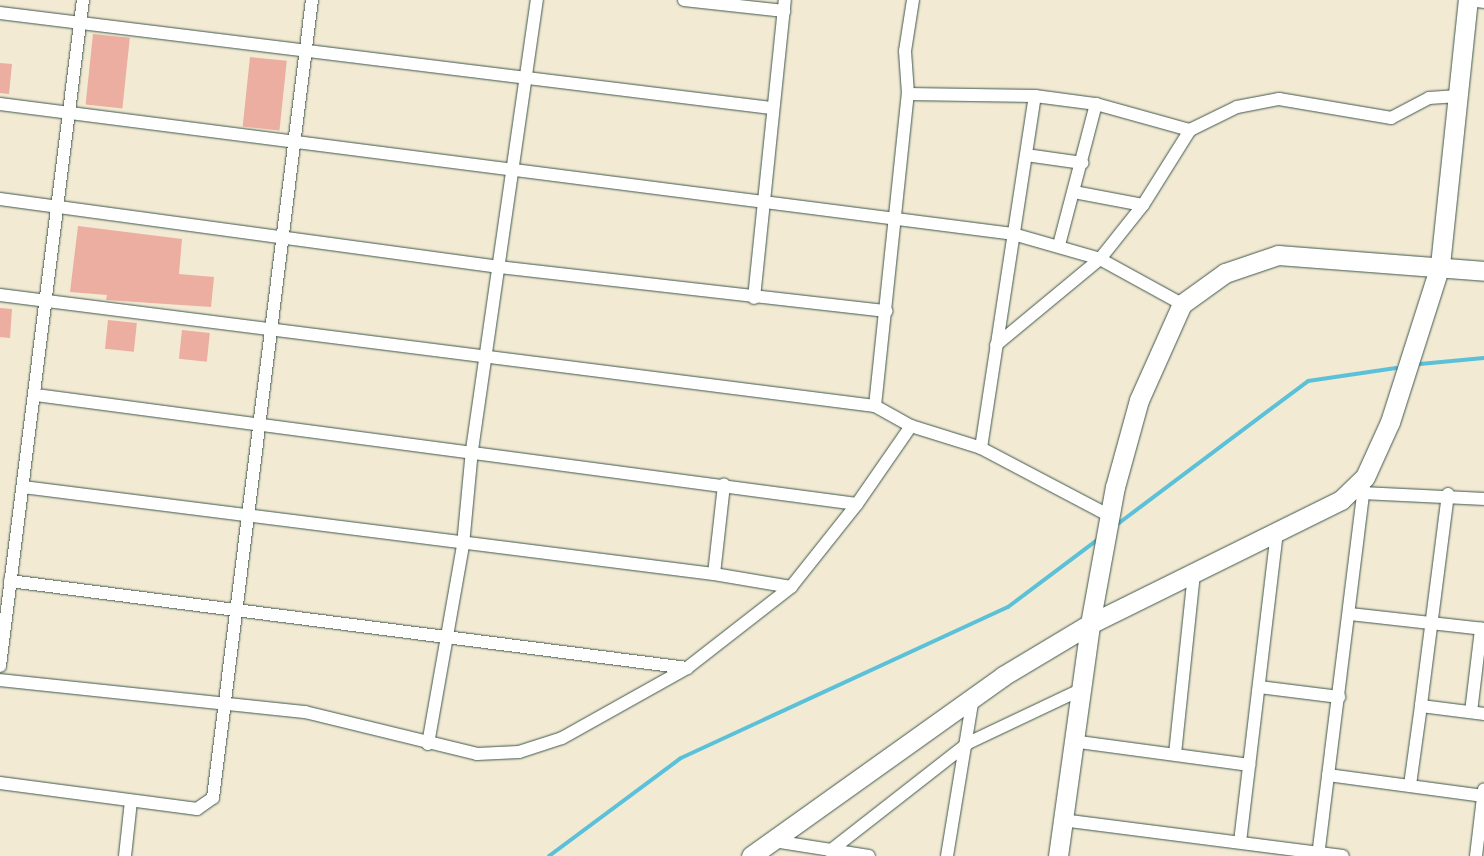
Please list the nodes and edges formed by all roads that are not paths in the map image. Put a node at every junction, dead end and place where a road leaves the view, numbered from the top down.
1 (83, 0) edge
2 (312, 0) edge
3 (537, 0) edge
4 (684, 0) edge
5 (913, 0) edge
6 (1468, 0) edge
7 (1484, 2) edge
8 (784, 6) edge
9 (0, 13) edge
10 (80, 23) junction
11 (306, 51) junction
12 (526, 78) junction
13 (908, 94) junction
14 (1035, 96) junction
15 (1458, 96) junction
16 (0, 104) edge
17 (1096, 104) junction
18 (771, 108) junction
19 (70, 113) junction
20 (1190, 130) junction
21 (293, 145) junction
22 (1026, 155) junction
23 (1082, 163) junction
24 (514, 170) junction
25 (1074, 192) junction
26 (0, 199) edge
27 (763, 201) junction
28 (1143, 205) junction
29 (59, 206) junction
30 (896, 218) junction
31 (1013, 234) junction
32 (280, 238) junction
33 (1059, 245) junction
34 (1100, 259) junction
35 (1440, 265) junction
36 (499, 267) junction
37 (1484, 271) edge
38 (0, 295) edge
39 (754, 298) junction
40 (46, 301) junction
41 (1182, 304) junction
42 (887, 312) junction
43 (273, 329) junction
44 (996, 345) junction
45 (486, 356) junction
46 (36, 395) junction
47 (875, 406) junction
48 (261, 425) junction
49 (911, 426) junction
50 (981, 448) junction
51 (472, 450) junction
52 (724, 485) junction
53 (1364, 485) junction
54 (23, 487) junction
55 (1448, 494) junction
56 (1484, 499) edge
57 (857, 504) junction
58 (1110, 516) junction
59 (249, 518) junction
60 (1277, 531) junction
61 (463, 545) junction
62 (1194, 573) junction
63 (714, 574) junction
64 (10, 581) junction
65 (790, 588) junction
66 (234, 608) junction
67 (1350, 614) junction
68 (1430, 621) junction
69 (1090, 624) junction
70 (1482, 629) edge
71 (448, 637) junction
72 (0, 666) edge
73 (687, 668) junction
74 (0, 680) edge
75 (1259, 687) junction
76 (1080, 690) junction
77 (1338, 697) junction
78 (973, 698) junction
79 (223, 704) junction
80 (1421, 706) junction
81 (1478, 713) edge
82 (1072, 741) junction
83 (968, 743) junction
84 (428, 744) junction
85 (1175, 754) junction
86 (1249, 765) junction
87 (1328, 774) junction
88 (0, 783) edge
89 (1410, 785) junction
90 (1484, 793) edge
91 (131, 801) junction
92 (1062, 820) junction
93 (774, 841) junction
94 (1240, 842) junction
95 (828, 853) edge
96 (1319, 854) edge
97 (125, 856) edge
98 (750, 856) edge
99 (869, 856) edge
100 (947, 856) edge
101 (1058, 856) edge
102 (1343, 856) edge
103 (1476, 856) edge

1 - 10 street
2 - 11 street
3 - 12 street
4 - 8 street
5 - 13 street
6 - 7 street
6 - 15 street
8 - 18 street
9 - 10 street
10 - 11 street
10 - 19 street
11 - 12 street
11 - 21 street
12 - 18 street
12 - 24 street
13 - 14 street
13 - 30 street
14 - 17 street
14 - 22 street
15 - 20 street
15 - 35 street
16 - 19 street
17 - 20 street
17 - 23 street
18 - 27 street
19 - 21 street
19 - 29 street
20 - 28 street
21 - 24 street
21 - 32 street
22 - 23 street
22 - 31 street
23 - 25 street
24 - 27 street
24 - 36 street
25 - 28 street
25 - 33 street
26 - 29 street
27 - 30 street
27 - 39 street
28 - 34 street
29 - 32 street
29 - 40 street
30 - 31 street
30 - 42 street
31 - 33 street
31 - 44 street
32 - 36 street
32 - 43 street
33 - 34 street
34 - 41 street
34 - 44 street
35 - 37 street
35 - 41 street
35 - 53 street
36 - 39 street
36 - 45 street
38 - 40 street
39 - 42 street
40 - 43 street
40 - 46 street
41 - 58 street
42 - 47 street
43 - 45 street
43 - 48 street
44 - 50 street
45 - 47 street
45 - 51 street
46 - 48 street
46 - 54 street
47 - 49 street
48 - 51 street
48 - 59 street
49 - 50 street
49 - 57 street
50 - 58 street
51 - 52 street
51 - 61 street
52 - 57 street
52 - 63 street
53 - 55 street
53 - 60 street
53 - 67 street
54 - 59 street
54 - 64 street
55 - 56 street
55 - 68 street
57 - 65 street
58 - 69 street
59 - 61 street
59 - 66 street
60 - 62 street
60 - 75 street
61 - 63 street
61 - 71 street
62 - 69 street
62 - 85 street
63 - 65 street
64 - 66 street
64 - 72 street
65 - 73 street
66 - 71 street
66 - 79 street
67 - 68 street
67 - 77 street
68 - 70 street
68 - 80 street
69 - 76 street
69 - 78 street
70 - 81 street
71 - 73 street
71 - 84 street
73 - 84 street
74 - 79 street
75 - 77 street
75 - 86 street
76 - 82 street
76 - 83 street
77 - 87 street
78 - 83 street
78 - 93 street
79 - 84 street
79 - 91 street
80 - 81 street
80 - 89 street
82 - 85 street
82 - 92 street
83 - 95 street
83 - 100 street
85 - 86 street
86 - 94 street
87 - 89 street
87 - 96 street
88 - 91 street
89 - 90 street
90 - 103 street
91 - 97 street
92 - 94 street
92 - 101 street
93 - 95 street
93 - 98 street
94 - 96 street
95 - 99 street
96 - 102 street

